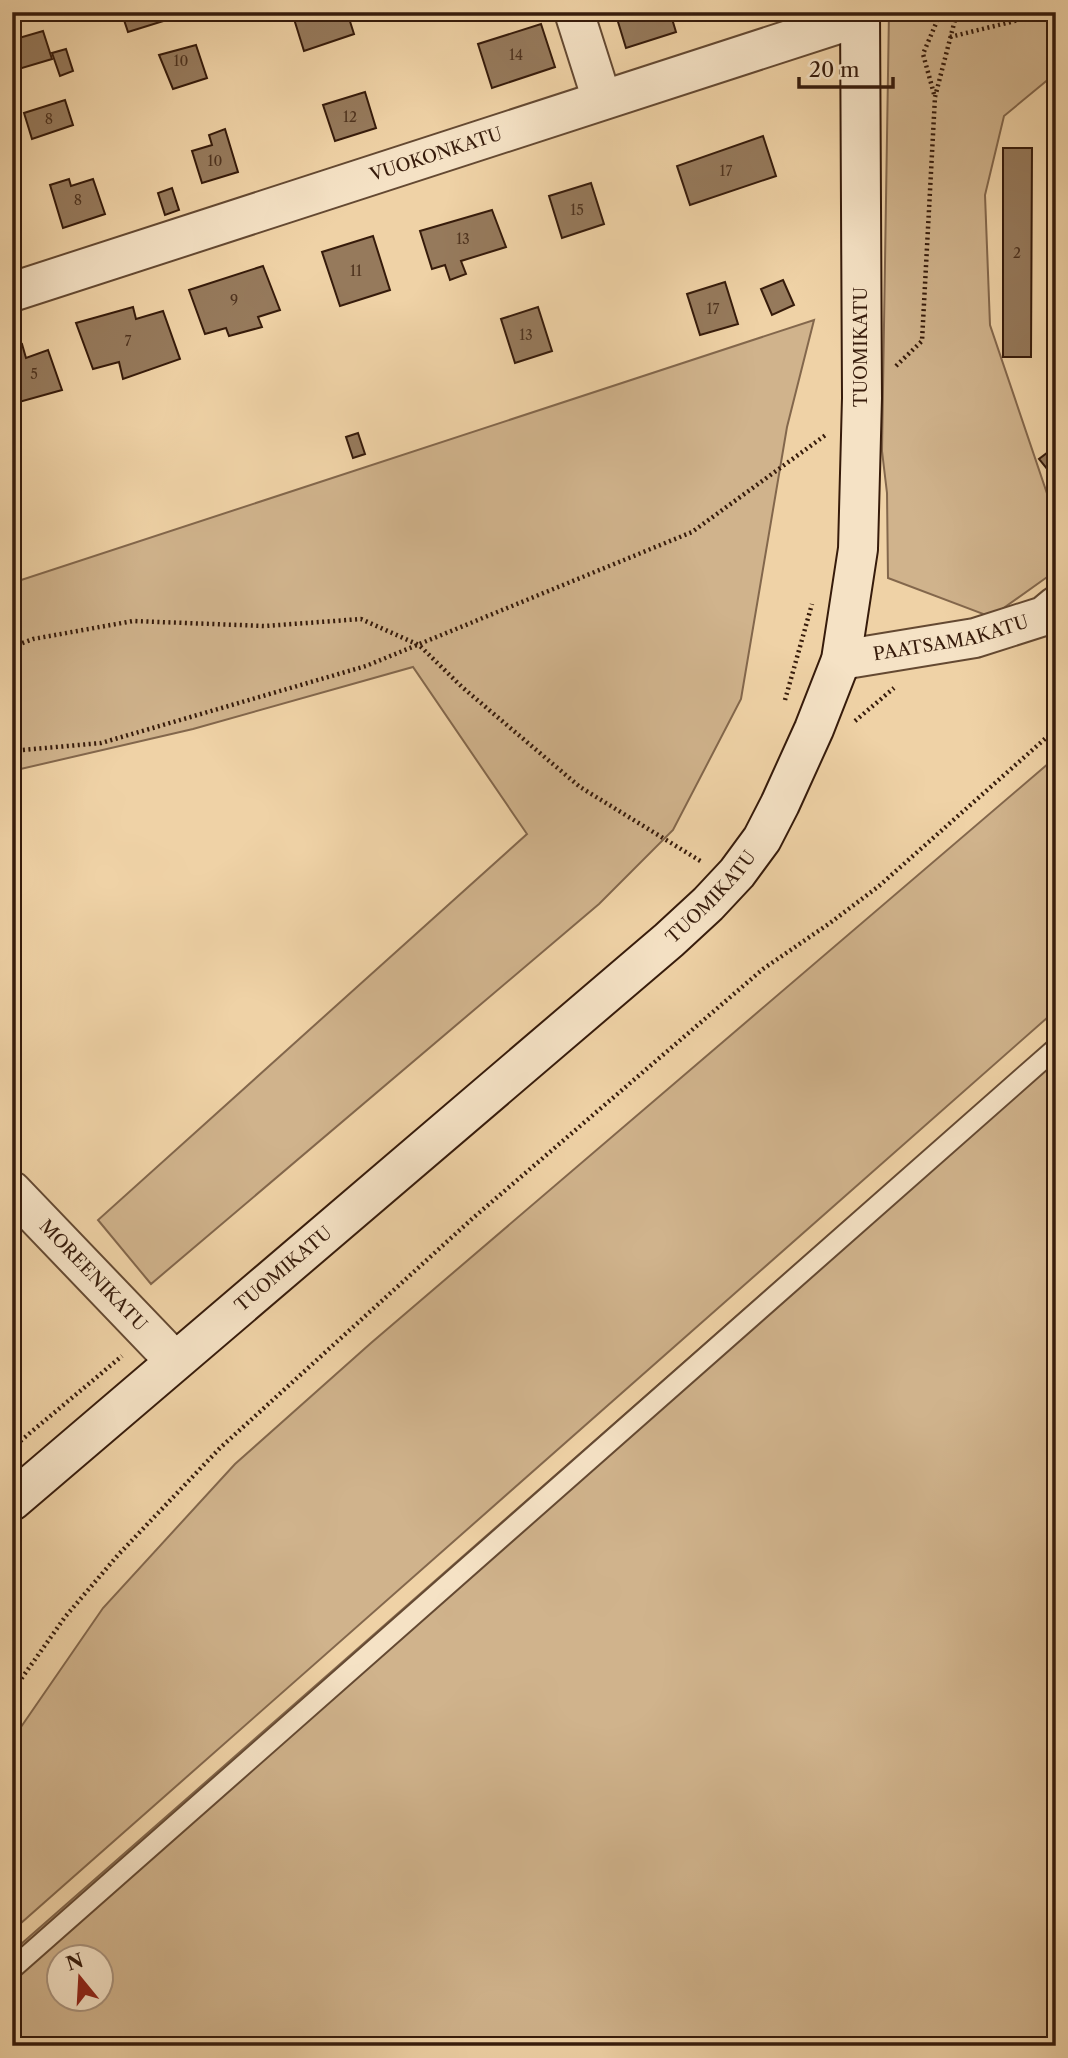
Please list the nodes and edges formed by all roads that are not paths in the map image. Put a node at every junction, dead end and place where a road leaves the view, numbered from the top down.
1 (574, 12) edge
2 (860, 14) edge
3 (602, 100) junction
4 (12, 292) edge
5 (1056, 606) edge
6 (841, 660) junction
7 (1056, 1048) edge
8 (12, 1191) edge
9 (175, 1361) junction
10 (12, 1501) edge
11 (12, 1969) edge

1 - 3 street
2 - 3 street, VUOKONKATU
2 - 6 street, TUOMIKATU
3 - 4 street, VUOKONKATU
5 - 6 street, PAATSAMAKATU
6 - 9 street, TUOMIKATU
7 - 11 lane
8 - 9 street, MOREENIKATU
9 - 10 street, TUOMIKATU

